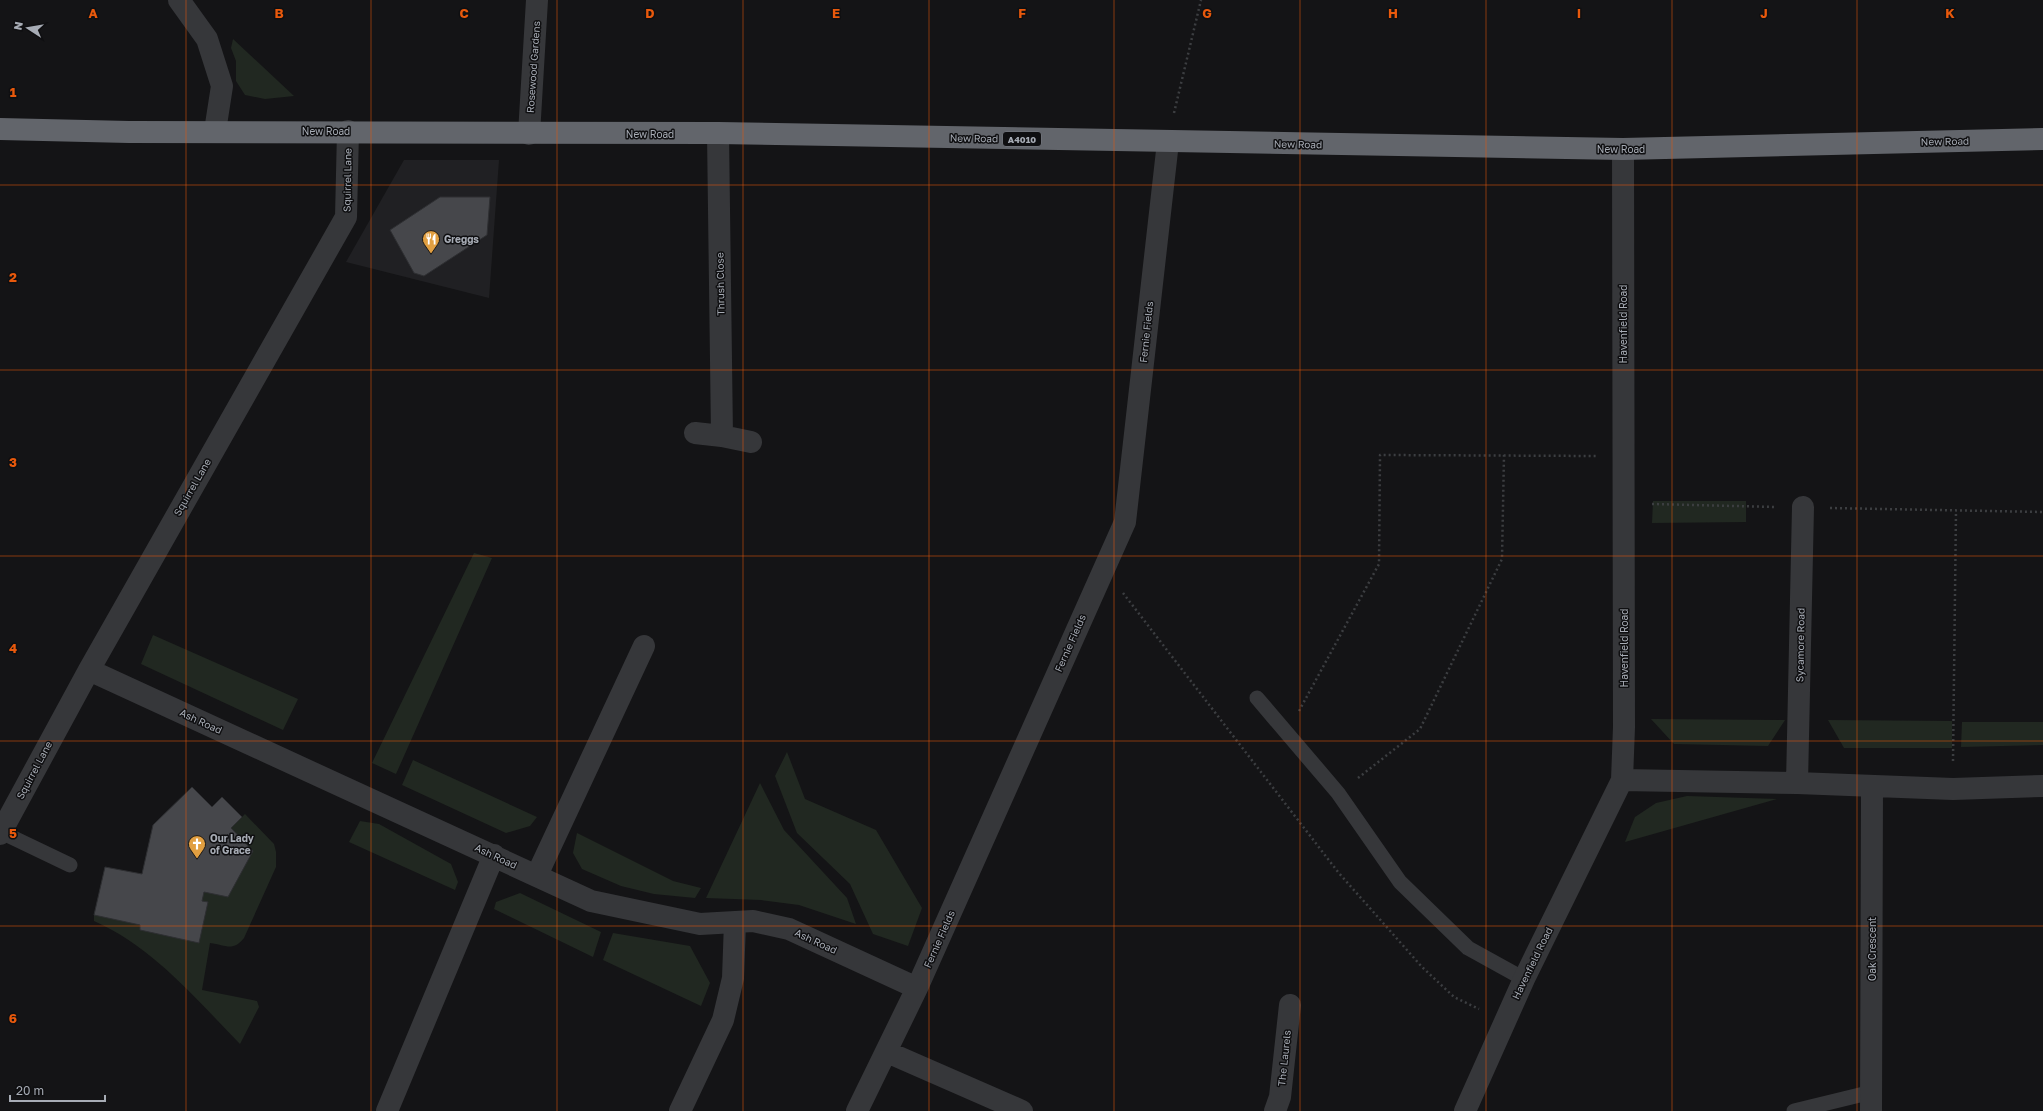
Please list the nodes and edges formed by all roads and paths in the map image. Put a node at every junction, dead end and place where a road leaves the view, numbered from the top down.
1 (179, 0) edge
2 (537, 0) edge
3 (1201, 0) edge
4 (0, 129) edge
5 (215, 131) junction
6 (348, 131) junction
7 (718, 133) junction
8 (529, 134) junction
9 (2043, 139) edge
10 (1168, 142) junction
11 (1623, 149) junction
12 (695, 433) dead end
13 (722, 436) junction
14 (751, 442) dead end
15 (1504, 455) junction
16 (1623, 456) junction
17 (1623, 503) junction
18 (1803, 507) junction
19 (1956, 511) junction
20 (2043, 512) edge
21 (1103, 568) junction
22 (644, 646) dead end
23 (89, 670) junction
24 (1257, 698) dead end
25 (1287, 733) junction
26 (1622, 780) junction
27 (1797, 783) junction
28 (2043, 786) edge
29 (1872, 787) junction
30 (1953, 789) junction
31 (1338, 793) junction
32 (1, 833) edge
33 (494, 855) junction
34 (70, 865) dead end
35 (537, 875) junction
36 (735, 922) junction
37 (1524, 980) junction
38 (917, 988) junction
39 (1290, 1005) dead end
40 (1505, 1022) junction
41 (887, 1052) junction
42 (1871, 1102) edge
43 (387, 1111) edge
44 (680, 1111) edge
45 (857, 1111) edge
46 (1022, 1111) edge
47 (1275, 1111) edge
48 (1464, 1111) edge
49 (1794, 1111) edge

1 - 5 street
2 - 8 street, Rosewood Gardens
3 - 10 path
4 - 5 highway, New Road / A4010
5 - 6 highway, New Road / A4010
6 - 8 highway, New Road / A4010
6 - 23 street, Squirrel Lane
7 - 8 highway, New Road / A4010
7 - 10 highway, New Road / A4010
7 - 13 street, Thrush Close
9 - 11 highway, New Road / A4010
10 - 11 highway, New Road / A4010
10 - 21 street, Fernie Fields
11 - 16 street, Havenfield Road
12 - 13 street
13 - 14 street
15 - 16 path
15 - 25 path
15 - 31 path
16 - 17 street, Havenfield Road
17 - 18 path
17 - 26 street, Havenfield Road
18 - 19 path
18 - 27 street, Sycamore Road
19 - 20 path
19 - 30 path
21 - 38 street, Fernie Fields
21 - 40 path
22 - 35 street
23 - 32 street, Squirrel Lane
23 - 33 street, Ash Road
24 - 25 lane
25 - 31 lane
26 - 27 street
26 - 37 street, Havenfield Road
27 - 29 street
28 - 30 street
29 - 30 street
29 - 42 street, Oak Crescent
31 - 37 lane
32 - 34 lane
33 - 35 street, Ash Road
33 - 43 street
35 - 36 street, Ash Road
36 - 38 street, Ash Road
36 - 44 street
37 - 40 street, Havenfield Road
38 - 41 street, Fernie Fields
39 - 47 street, The Laurels
40 - 48 street, Havenfield Road
41 - 45 street, Fernie Fields
41 - 46 street
42 - 49 lane

